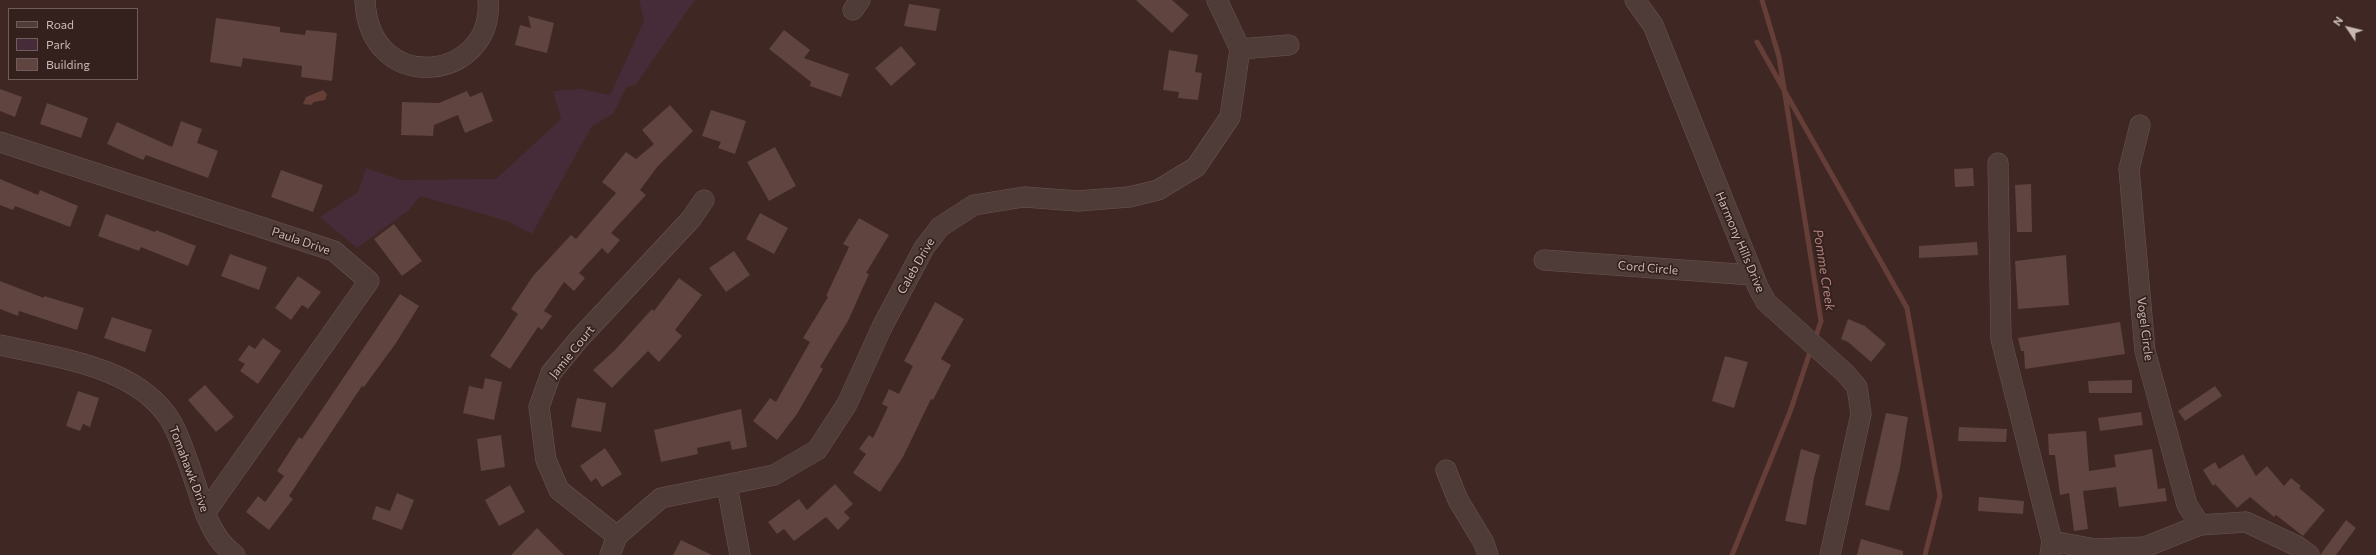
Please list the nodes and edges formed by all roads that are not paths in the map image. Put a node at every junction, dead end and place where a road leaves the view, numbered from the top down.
1 (364, 0) edge
2 (488, 0) edge
3 (1217, 0) edge
4 (1635, 0) edge
5 (1289, 45) dead end
6 (1240, 48) junction
7 (2140, 125) dead end
8 (0, 142) edge
9 (1998, 162) dead end
10 (704, 200) dead end
11 (1544, 260) dead end
12 (1752, 275) junction
13 (0, 345) edge
14 (1446, 470) dead end
15 (727, 486) junction
16 (205, 513) junction
17 (2200, 525) junction
18 (617, 536) junction
19 (2051, 548) edge
20 (235, 555) edge
21 (610, 555) edge
22 (740, 555) edge
23 (1488, 555) edge
24 (1830, 555) edge
25 (2309, 555) edge

1 - 2 street
3 - 6 street
4 - 12 street, Harmony Hills Drive
5 - 6 street
6 - 15 street, Caleb Drive
7 - 17 street, Vogel Circle
8 - 16 street, Paula Drive
9 - 19 street
10 - 18 street, Jamie Court
11 - 12 street, Cord Circle
12 - 24 street, Harmony Hills Drive
13 - 16 street, Tomahawk Drive
14 - 23 street
15 - 18 street, Caleb Drive
15 - 22 street
16 - 20 street, Tomahawk Drive
17 - 19 street
17 - 25 street
18 - 21 street, Caleb Drive

